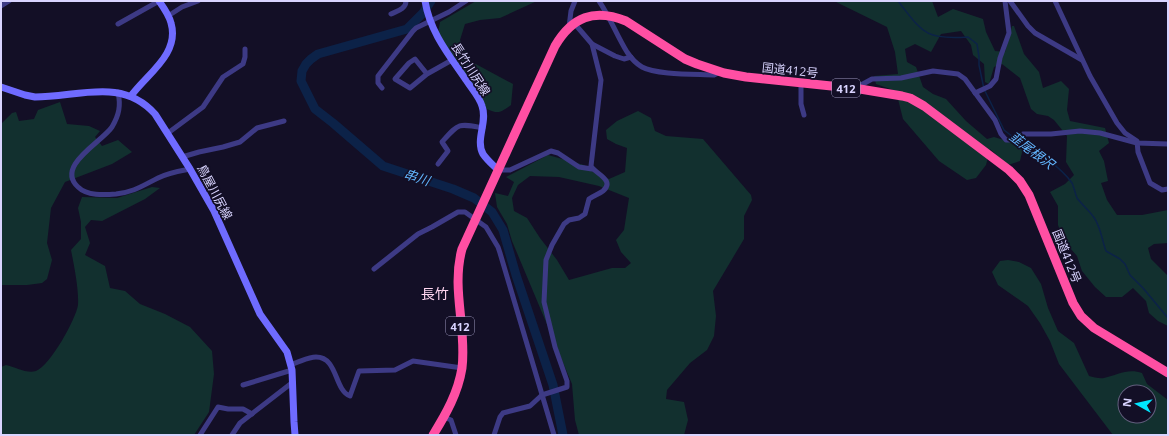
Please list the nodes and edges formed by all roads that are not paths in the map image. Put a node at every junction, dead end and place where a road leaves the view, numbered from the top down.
1 (9, 1) edge
2 (159, 1) edge
3 (198, 1) edge
4 (406, 1) edge
5 (425, 1) edge
6 (466, 1) edge
7 (575, 1) edge
8 (599, 1) edge
9 (1005, 1) edge
10 (1010, 1) edge
11 (1056, 1) edge
12 (1, 6) edge
13 (391, 14) dead end
14 (606, 15) junction
15 (168, 16) junction
16 (430, 21) junction
17 (118, 24) dead end
18 (571, 25) junction
19 (592, 44) junction
20 (245, 49) dead end
21 (631, 57) junction
22 (452, 60) junction
23 (1083, 61) junction
24 (721, 72) junction
25 (427, 74) junction
26 (801, 83) junction
27 (1, 87) edge
28 (382, 88) dead end
29 (860, 89) junction
30 (118, 92) junction
31 (978, 92) junction
32 (131, 96) junction
33 (804, 115) dead end
34 (284, 121) dead end
35 (483, 128) junction
36 (168, 133) junction
37 (1137, 143) junction
38 (1168, 144) edge
39 (182, 157) junction
40 (438, 164) dead end
41 (592, 168) junction
42 (190, 169) junction
43 (498, 170) junction
44 (1168, 189) edge
45 (477, 217) junction
46 (374, 269) dead end
47 (292, 367) junction
48 (462, 368) junction
49 (1168, 373) edge
50 (293, 382) junction
51 (243, 385) dead end
52 (544, 395) junction
53 (252, 414) junction
54 (444, 416) junction
55 (200, 435) edge
56 (232, 435) edge
57 (295, 435) edge
58 (433, 435) edge
59 (456, 435) edge
60 (494, 435) edge
61 (554, 435) edge

1 - 12 street
2 - 15 main road
2 - 17 street
3 - 15 street
4 - 13 street
5 - 16 main road, 長竹川尻線
6 - 16 street
7 - 18 street
8 - 14 street
9 - 31 street
10 - 23 street
11 - 23 street
14 - 18 highway, 国道412号 / 412
14 - 21 street
14 - 24 highway, 国道412号 / 412
15 - 32 main road
16 - 22 main road, 長竹川尻線
16 - 28 street
18 - 19 street
18 - 43 highway, 国道412号 / 412
19 - 21 street
19 - 41 street
20 - 36 street
21 - 24 street
22 - 25 street
22 - 35 main road, 長竹川尻線
23 - 37 street
24 - 26 highway, 国道412号 / 412
25 - 25 street
26 - 29 highway, 国道412号 / 412
26 - 33 street
27 - 30 main road, 鳥屋川尻線
29 - 31 street
29 - 49 highway, 国道412号 / 412
30 - 32 main road, 鳥屋川尻線
30 - 42 street
31 - 37 street
32 - 36 main road, 鳥屋川尻線
34 - 39 street
35 - 40 street
35 - 43 main road, 長竹川尻線
36 - 39 main road, 鳥屋川尻線
37 - 38 street
37 - 44 street
39 - 42 main road, 鳥屋川尻線
41 - 43 street
41 - 52 street
42 - 47 main road, 鳥屋川尻線
43 - 45 highway, 国道412号 / 412
45 - 46 street
45 - 48 highway, 412
45 - 52 street
47 - 48 street
47 - 50 main road, 鳥屋川尻線
47 - 51 street
48 - 54 highway, 412
50 - 53 street
50 - 57 main road, 鳥屋川尻線
52 - 60 street
52 - 61 street
53 - 55 street
53 - 56 street
54 - 58 highway, 412
54 - 59 street

